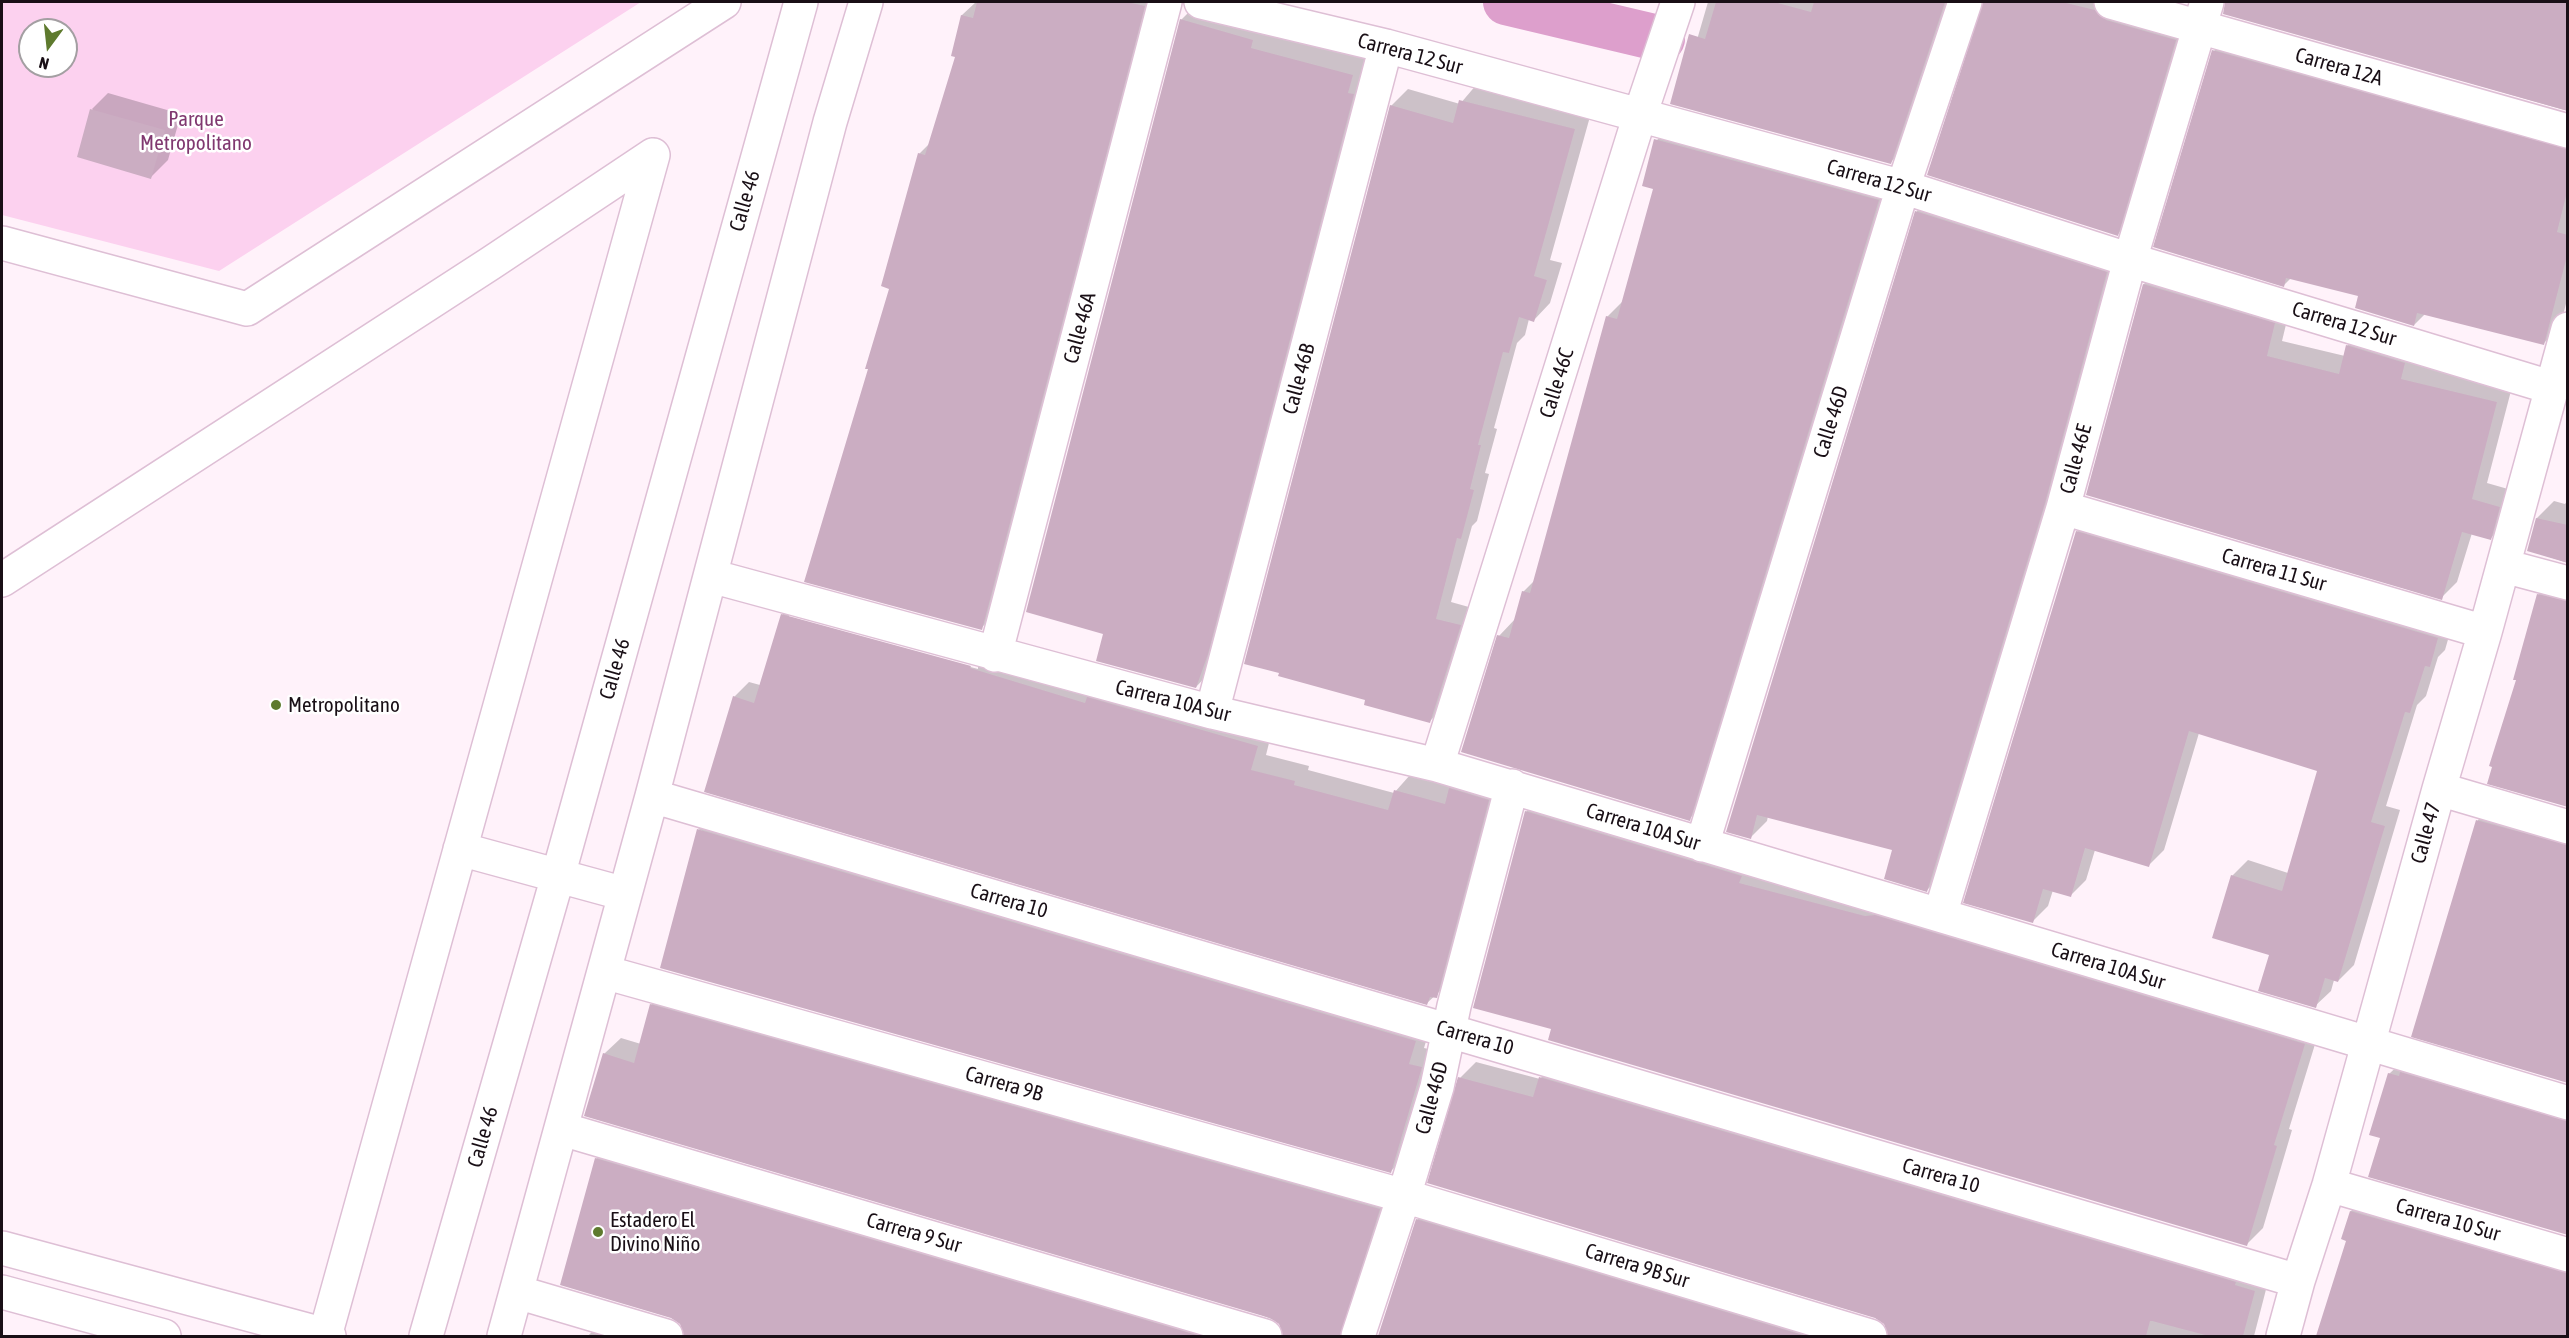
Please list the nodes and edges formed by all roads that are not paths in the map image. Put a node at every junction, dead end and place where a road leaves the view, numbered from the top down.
1 (724, 2) edge
2 (801, 2) edge
3 (866, 2) edge
4 (1165, 2) edge
5 (1201, 2) edge
6 (1678, 2) edge
7 (1965, 2) edge
8 (2111, 2) edge
9 (2203, 14) edge
10 (1386, 46) junction
11 (1640, 115) junction
12 (2568, 131) edge
13 (1903, 187) junction
14 (2, 243) edge
15 (2130, 260) junction
16 (2568, 329) edge
17 (2550, 387) junction
18 (2063, 508) junction
19 (2504, 566) junction
20 (711, 576) junction
21 (2, 580) edge
22 (2568, 584) edge
23 (2485, 632) junction
24 (995, 655) junction
25 (1212, 712) junction
26 (1437, 765) junction
27 (1512, 786) junction
28 (2439, 789) junction
29 (652, 796) junction
30 (2568, 827) edge
31 (1702, 845) junction
32 (460, 849) junction
33 (558, 876) junction
34 (625, 894) junction
35 (1940, 915) junction
36 (604, 972) junction
37 (1450, 1030) junction
38 (2369, 1044) junction
39 (2568, 1103) edge
40 (562, 1129) junction
41 (2329, 1185) junction
42 (1404, 1196) junction
43 (2, 1248) edge
44 (2568, 1255) edge
45 (2298, 1281) junction
46 (2, 1292) edge
47 (517, 1292) junction
48 (164, 1336) edge
49 (326, 1336) edge
50 (426, 1336) edge
51 (504, 1336) edge
52 (666, 1336) edge
53 (1265, 1336) edge
54 (1358, 1336) edge
55 (1870, 1336) edge
56 (2283, 1336) edge

1 - 14 street
2 - 33 street, Calle 46
3 - 20 street
4 - 24 street, Calle 46A
5 - 10 street, Carrera 12 Sur
6 - 11 street, Calle 46C
7 - 13 street, Calle 46D
8 - 9 street, Carrera 12A
9 - 12 street, Carrera 12A
9 - 15 street, Calle 46E
10 - 11 street, Carrera 12 Sur
10 - 25 street, Calle 46B
11 - 13 street, Carrera 12 Sur
11 - 26 street, Calle 46C
13 - 15 street, Carrera 12 Sur
13 - 31 street, Calle 46D
15 - 17 street, Carrera 12 Sur
15 - 18 street, Calle 46E
16 - 17 street, Calle 47
17 - 19 street, Calle 47
18 - 23 street, Carrera 11 Sur
18 - 35 street, Calle 46E
19 - 22 street
19 - 23 street, Calle 47
20 - 24 street, Carrera 10A Sur
20 - 29 street
21 - 32 street
23 - 28 street, Calle 47
24 - 25 street, Carrera 10A Sur
25 - 26 street, Carrera 10A Sur
26 - 27 street, Carrera 10A Sur
27 - 31 street, Carrera 10A Sur
27 - 37 street, Calle 46D
28 - 30 street
28 - 38 street, Calle 47
29 - 34 street
29 - 37 street, Carrera 10
31 - 35 street, Carrera 10A Sur
32 - 33 street
32 - 49 street
33 - 34 street
33 - 50 street, Calle 46
34 - 36 street
35 - 38 street, Carrera 10A Sur
36 - 40 street
36 - 42 street, Carrera 9B
37 - 42 street, Calle 46D
37 - 45 street, Carrera 10
38 - 39 street, Carrera 10A Sur
38 - 41 street, Calle 47
40 - 47 street
40 - 53 street, Carrera 9 Sur
41 - 44 street, Carrera 10 Sur
41 - 45 street, Calle 47
42 - 54 street, Calle 46D
42 - 55 street, Carrera 9B Sur
43 - 49 street
45 - 56 street, Calle 47
46 - 48 street
47 - 51 street
47 - 52 street

